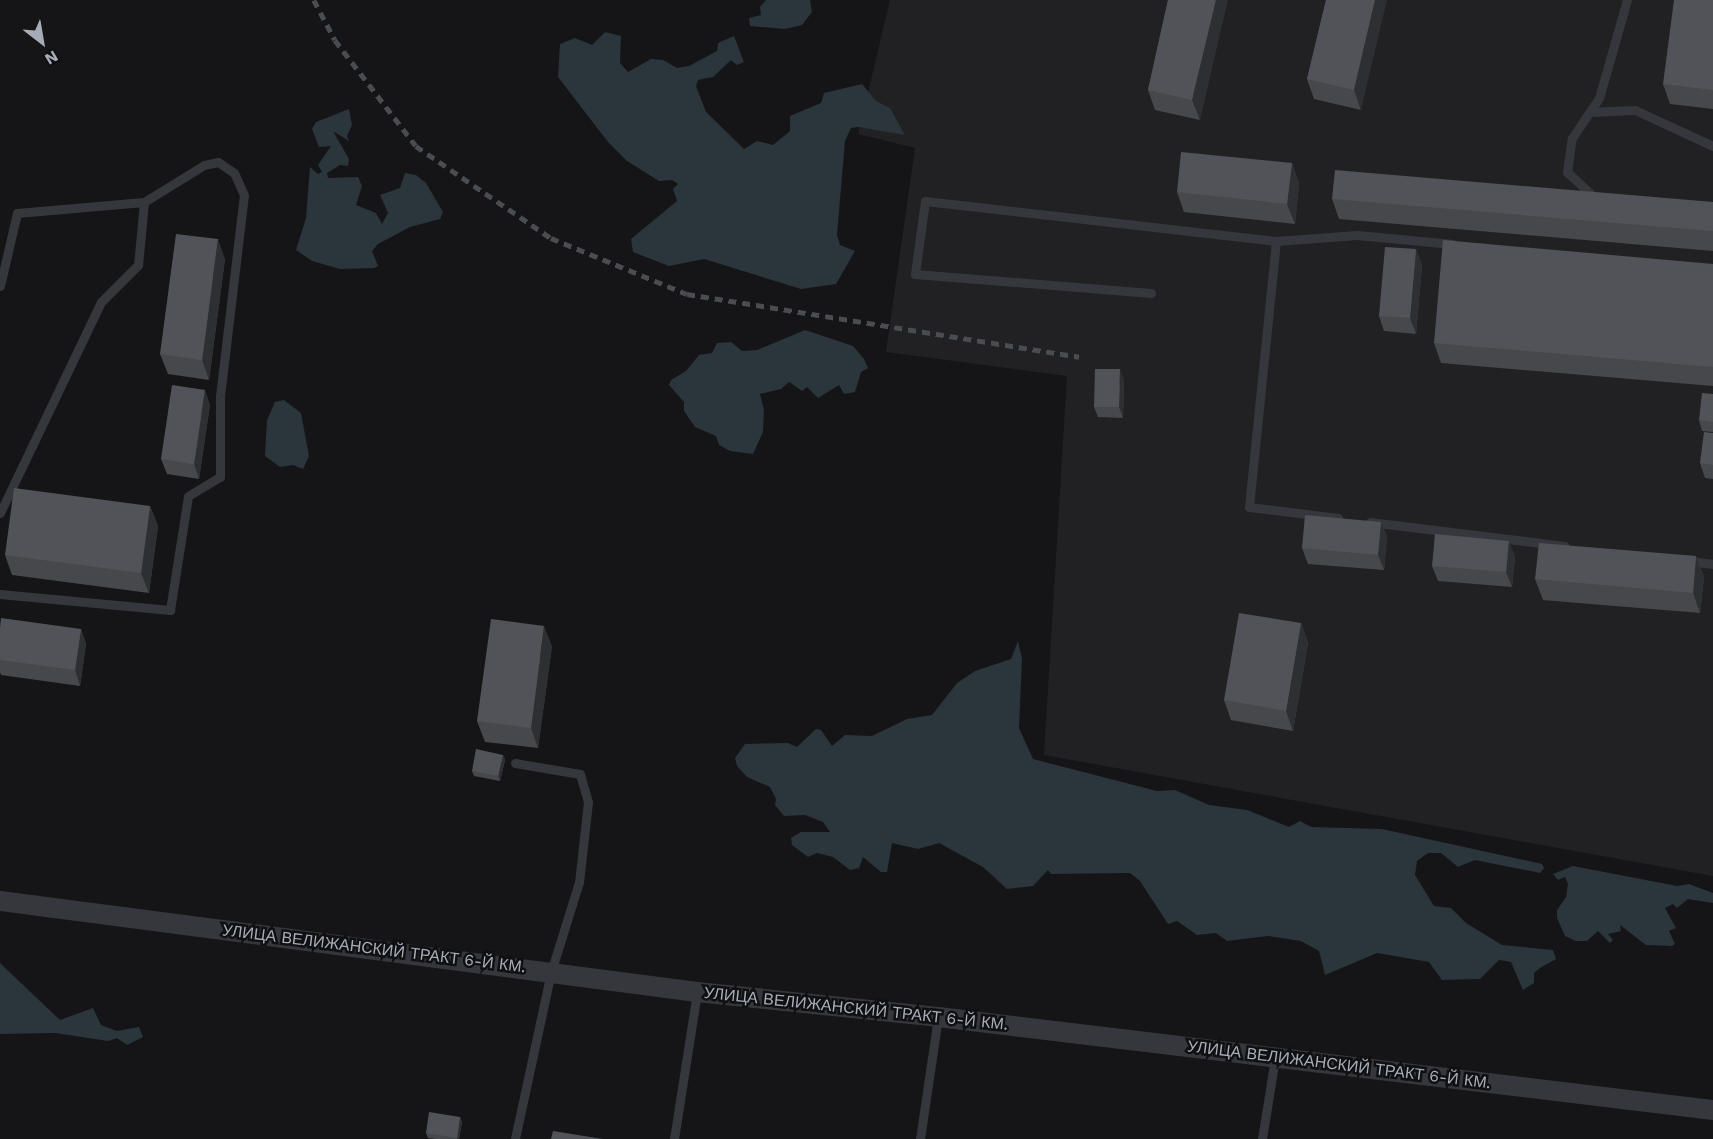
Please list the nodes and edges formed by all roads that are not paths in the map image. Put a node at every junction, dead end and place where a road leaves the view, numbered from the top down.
1 (1627, 0) edge
2 (1590, 111) junction
3 (1713, 146) edge
4 (144, 202) junction
5 (1609, 202) edge
6 (1276, 241) junction
7 (1464, 245) edge
8 (0, 286) edge
9 (1151, 293) dead end
10 (0, 513) edge
11 (1344, 519) edge
12 (1356, 520) edge
13 (1582, 548) edge
14 (1677, 559) edge
15 (1713, 564) edge
16 (0, 594) edge
17 (515, 763) dead end
18 (0, 901) edge
19 (550, 972) junction
20 (697, 992) junction
21 (938, 1017) junction
22 (1275, 1058) junction
23 (1713, 1110) edge
24 (515, 1139) edge
25 (674, 1139) edge
26 (920, 1139) edge
27 (1262, 1139) edge

1 - 2 lane
2 - 3 lane
2 - 5 lane
4 - 8 lane
4 - 10 lane
4 - 16 lane
6 - 7 lane
6 - 9 lane
6 - 11 lane
12 - 13 lane
14 - 15 lane
17 - 19 lane
18 - 19 street, УЛИЦА ВЕЛИЖАНСКИЙ ТРАКТ 6-Й КМ.
19 - 20 street, УЛИЦА ВЕЛИЖАНСКИЙ ТРАКТ 6-Й КМ.
19 - 24 lane
20 - 21 street, УЛИЦА ВЕЛИЖАНСКИЙ ТРАКТ 6-Й КМ.
20 - 25 lane
21 - 22 street, УЛИЦА ВЕЛИЖАНСКИЙ ТРАКТ 6-Й КМ.
21 - 26 lane
22 - 23 street, УЛИЦА ВЕЛИЖАНСКИЙ ТРАКТ 6-Й КМ.
22 - 27 lane

